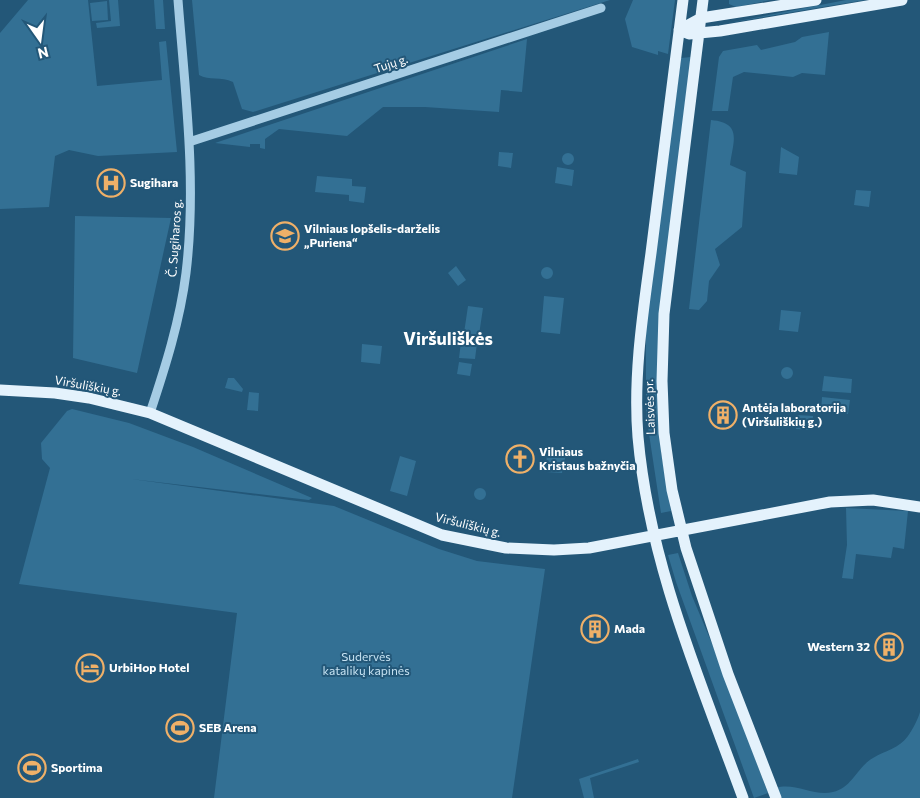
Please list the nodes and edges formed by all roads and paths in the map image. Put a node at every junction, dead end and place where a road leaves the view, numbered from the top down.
1 (178, 0) edge
2 (683, 0) edge
3 (703, 0) edge
4 (811, 0) edge
5 (902, 0) edge
6 (601, 8) dead end
7 (701, 18) junction
8 (679, 30) junction
9 (699, 33) junction
10 (189, 142) junction
11 (0, 390) edge
12 (150, 413) junction
13 (920, 506) edge
14 (681, 531) junction
15 (654, 536) junction
16 (743, 798) edge
17 (776, 798) edge

1 - 10 street, Č. Sugiharos g.
2 - 8 main road, Laisvės pr.
3 - 7 main road, Laisvės pr.
4 - 7 main road
5 - 9 main road
6 - 10 street, Tujų g.
7 - 8 main road
7 - 9 main road, Laisvės pr.
8 - 9 main road
8 - 15 main road, Laisvės pr.
9 - 14 main road, Laisvės pr.
10 - 12 street, Č. Sugiharos g.
11 - 12 main road, Viršuliškių g.
12 - 15 main road, Viršuliškių g.
13 - 14 main road, Viršuliškių g.
14 - 15 main road, Viršuliškių g.
14 - 17 main road, Laisvės pr.
15 - 16 main road, Laisvės pr.

